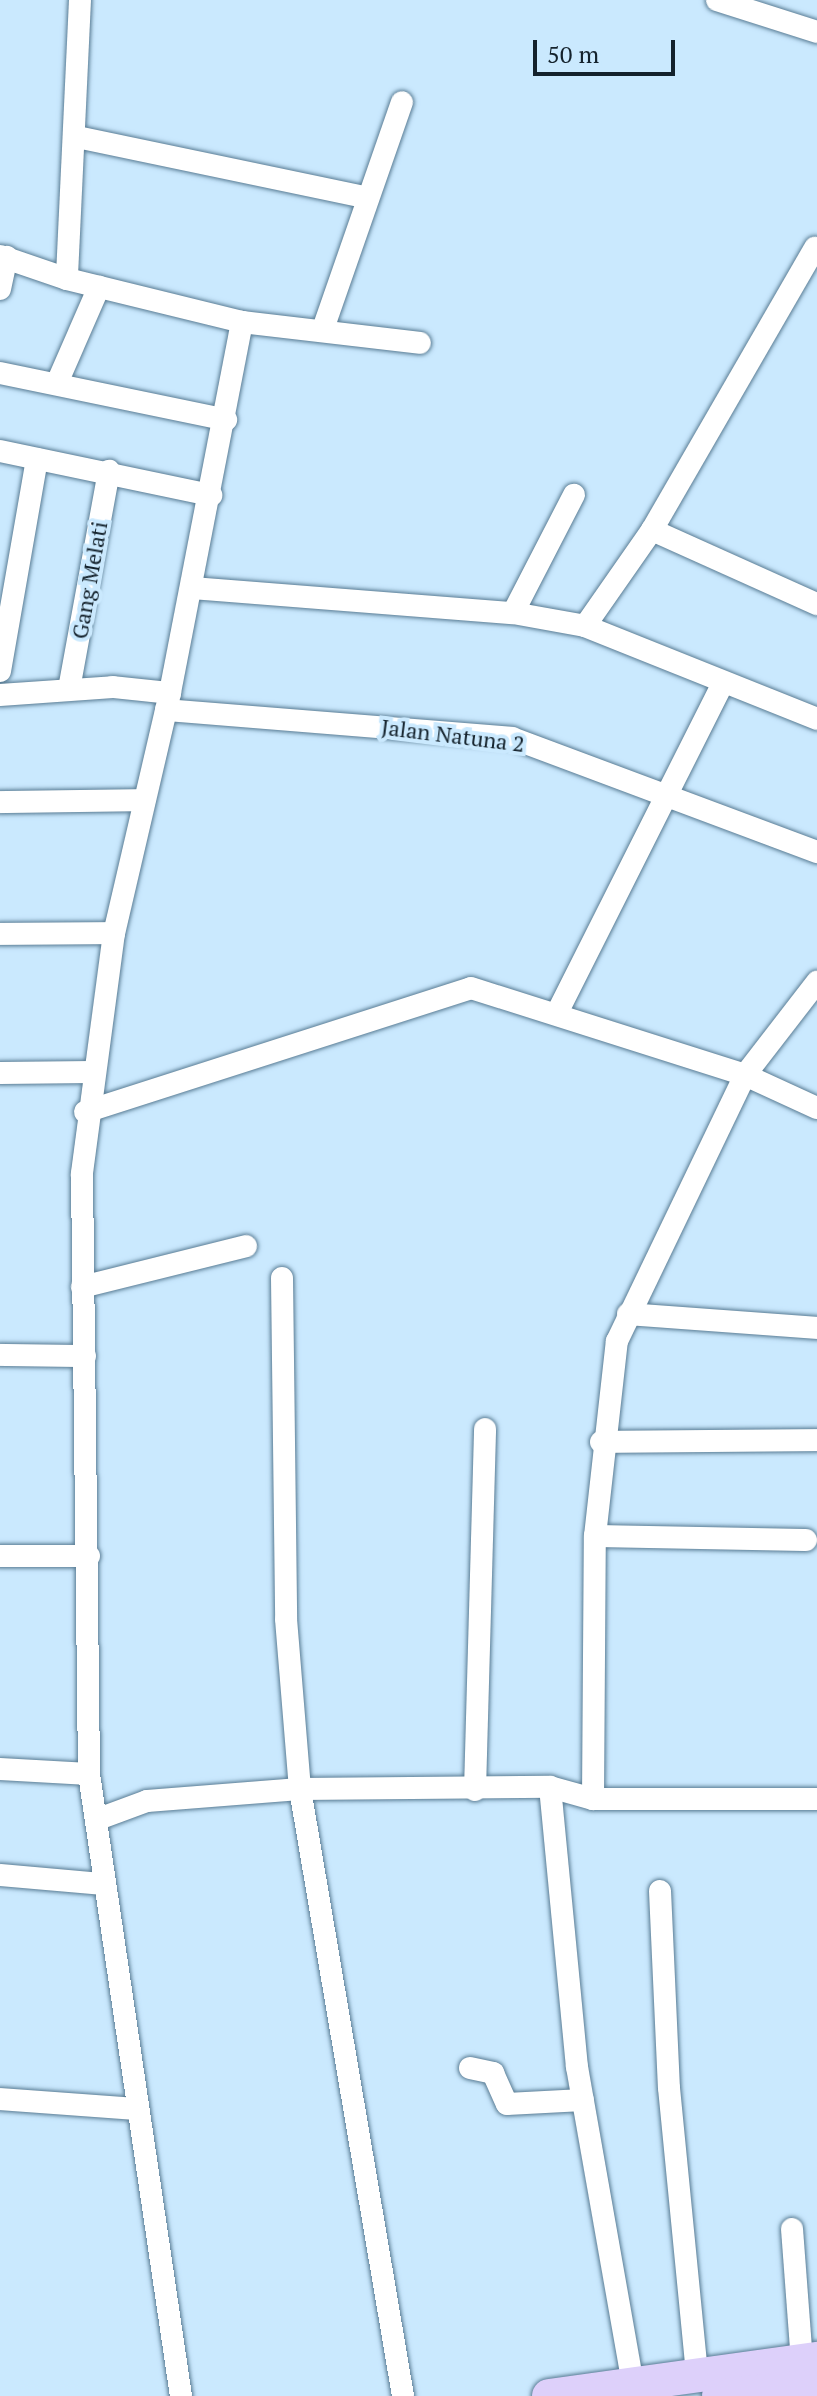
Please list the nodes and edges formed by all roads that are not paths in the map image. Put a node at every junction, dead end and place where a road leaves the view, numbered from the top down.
1 (80, 0) edge
2 (717, 0) edge
3 (817, 32) edge
4 (402, 102) dead end
5 (77, 137) junction
6 (368, 198) junction
7 (815, 248) edge
8 (3, 256) edge
9 (67, 279) junction
10 (99, 287) junction
11 (0, 289) edge
12 (242, 322) junction
13 (323, 329) junction
14 (420, 343) dead end
15 (0, 373) edge
16 (57, 383) junction
17 (226, 420) junction
18 (0, 451) edge
19 (37, 459) junction
20 (109, 471) junction
21 (211, 495) junction
22 (574, 495) dead end
23 (652, 530) junction
24 (192, 588) junction
25 (817, 604) edge
26 (513, 613) junction
27 (585, 626) junction
28 (0, 671) edge
29 (723, 683) junction
30 (69, 689) junction
31 (0, 695) edge
32 (168, 701) junction
33 (817, 719) edge
34 (669, 792) junction
35 (141, 800) junction
36 (0, 802) edge
37 (817, 852) edge
38 (114, 933) junction
39 (0, 934) edge
40 (817, 982) edge
41 (557, 1013) junction
42 (92, 1072) junction
43 (0, 1073) edge
44 (745, 1075) junction
45 (817, 1108) edge
46 (85, 1112) junction
47 (246, 1246) dead end
48 (282, 1278) dead end
49 (82, 1287) junction
50 (628, 1314) junction
51 (817, 1328) edge
52 (0, 1355) edge
53 (85, 1356) junction
54 (485, 1429) dead end
55 (817, 1440) edge
56 (601, 1442) junction
57 (595, 1536) junction
58 (806, 1540) dead end
59 (0, 1556) edge
60 (89, 1556) junction
61 (0, 1769) edge
62 (89, 1774) junction
63 (550, 1787) junction
64 (300, 1789) junction
65 (475, 1790) junction
66 (593, 1799) junction
67 (817, 1799) edge
68 (101, 1818) junction
69 (0, 1875) edge
70 (102, 1884) junction
71 (660, 1891) dead end
72 (470, 2068) dead end
73 (0, 2099) edge
74 (583, 2100) junction
75 (136, 2109) junction
76 (792, 2229) dead end
77 (812, 2369) edge
78 (633, 2383) junction
79 (719, 2386) edge
80 (181, 2396) edge
81 (403, 2396) edge
82 (549, 2396) edge

1 - 5 street
2 - 3 street
4 - 6 street
5 - 6 street
5 - 9 street
6 - 13 street
7 - 23 street
8 - 9 street
8 - 11 street
9 - 10 street
10 - 12 street
10 - 16 street
12 - 13 street
12 - 17 street
13 - 14 street
15 - 16 street
16 - 17 street
17 - 21 street
18 - 19 street
19 - 20 street
19 - 28 street
20 - 21 street
20 - 30 street, Gang Melati
21 - 24 street
22 - 26 street
23 - 25 street
23 - 27 street
24 - 26 street
24 - 32 street
26 - 27 street
27 - 29 street
29 - 33 street
29 - 34 street
30 - 31 street, Jalan Natuna 2
30 - 32 street, Jalan Natuna 2
32 - 34 street, Jalan Natuna 2
32 - 35 street
34 - 37 street, Jalan Natuna 2
34 - 41 street
35 - 36 street
35 - 38 street
38 - 39 street
38 - 42 street
40 - 44 street
41 - 44 street
41 - 46 street
42 - 43 street
42 - 46 street
44 - 45 street
44 - 50 street
46 - 49 street
47 - 49 street
48 - 64 street
49 - 53 street
50 - 51 street
50 - 56 street
52 - 53 street
53 - 60 street
54 - 65 street
55 - 56 street
56 - 57 street
57 - 58 street
57 - 66 street
59 - 60 street
60 - 62 street
61 - 62 street
62 - 68 street
63 - 65 street
63 - 66 street
63 - 74 street
64 - 65 street
64 - 68 street
64 - 81 street
66 - 67 street
68 - 70 street
69 - 70 street
70 - 75 street
71 - 79 street
72 - 74 street
73 - 75 street
74 - 78 street
75 - 80 street
76 - 77 street
77 - 79 main road
78 - 79 main road
78 - 82 main road

